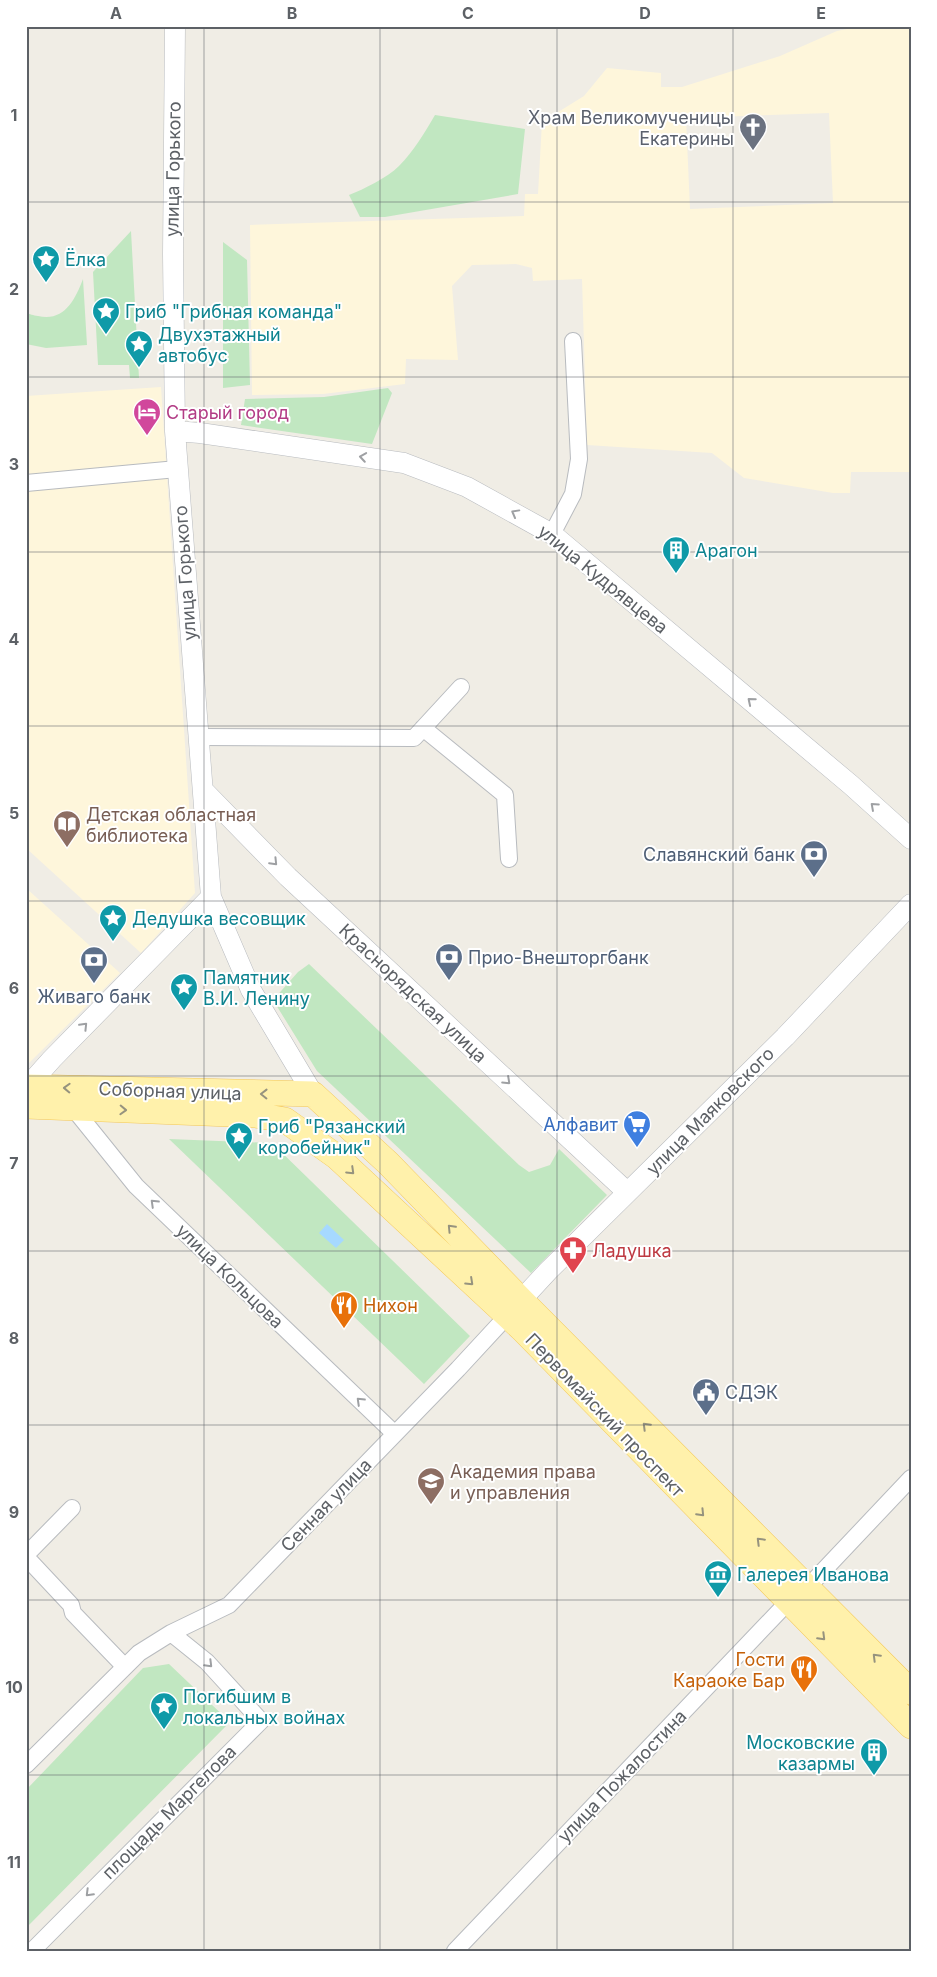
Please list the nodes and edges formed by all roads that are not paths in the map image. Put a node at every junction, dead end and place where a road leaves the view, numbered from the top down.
1 (175, 26) edge
2 (573, 341) dead end
3 (175, 431) junction
4 (177, 469) junction
5 (26, 483) edge
6 (552, 534) junction
7 (461, 687) dead end
8 (423, 728) junction
9 (198, 737) junction
10 (203, 790) junction
11 (911, 839) edge
12 (509, 860) dead end
13 (211, 897) junction
14 (911, 904) edge
15 (27, 1094) edge
16 (313, 1094) junction
17 (74, 1109) junction
18 (285, 1120) joint
19 (627, 1192) junction
20 (514, 1308) junction
21 (395, 1434) junction
22 (911, 1478) edge
23 (72, 1508) dead end
24 (26, 1556) edge
25 (797, 1595) junction
26 (171, 1633) junction
27 (125, 1667) junction
28 (911, 1692) edge
29 (911, 1726) edge
30 (26, 1764) edge
31 (32, 1951) edge
32 (455, 1951) edge

1 - 3 street, улица Горького
2 - 6 street
3 - 4 street, улица Горького
6 -> 3 street, улица Кудрявцева
4 - 5 street
4 - 9 street, улица Горького
11 -> 6 street, улица Кудрявцева
7 - 8 street
8 - 9 street
8 - 12 street
9 - 10 street, улица Горького
10 - 13 street, улица Горького
10 -> 19 street, Краснорядская улица
15 -> 13 street
13 - 16 street, улица Горького
14 - 19 street, улица Маяковского
16 -> 15 main road, Соборная улица
15 - 17 main road, Соборная улица
20 -> 16 main road, Первомайский проспект
17 -> 18 main road, Соборная улица
21 -> 17 street, улица Кольцова
18 -> 20 main road, Первомайский проспект
19 - 20 street, улица Маяковского
20 - 21 street, Сенная улица
20 - 25 main road, Первомайский проспект
21 - 26 street, Сенная улица
22 - 25 street, улица Пожалостина
23 - 24 street
24 - 27 street
28 -> 25 main road, Первомайский проспект
25 -> 29 main road, Первомайский проспект
25 - 32 street, улица Пожалостина
26 - 27 street, Сенная улица
26 -> 31 street, площадь Маргелова
27 - 30 street, Сенная улица

